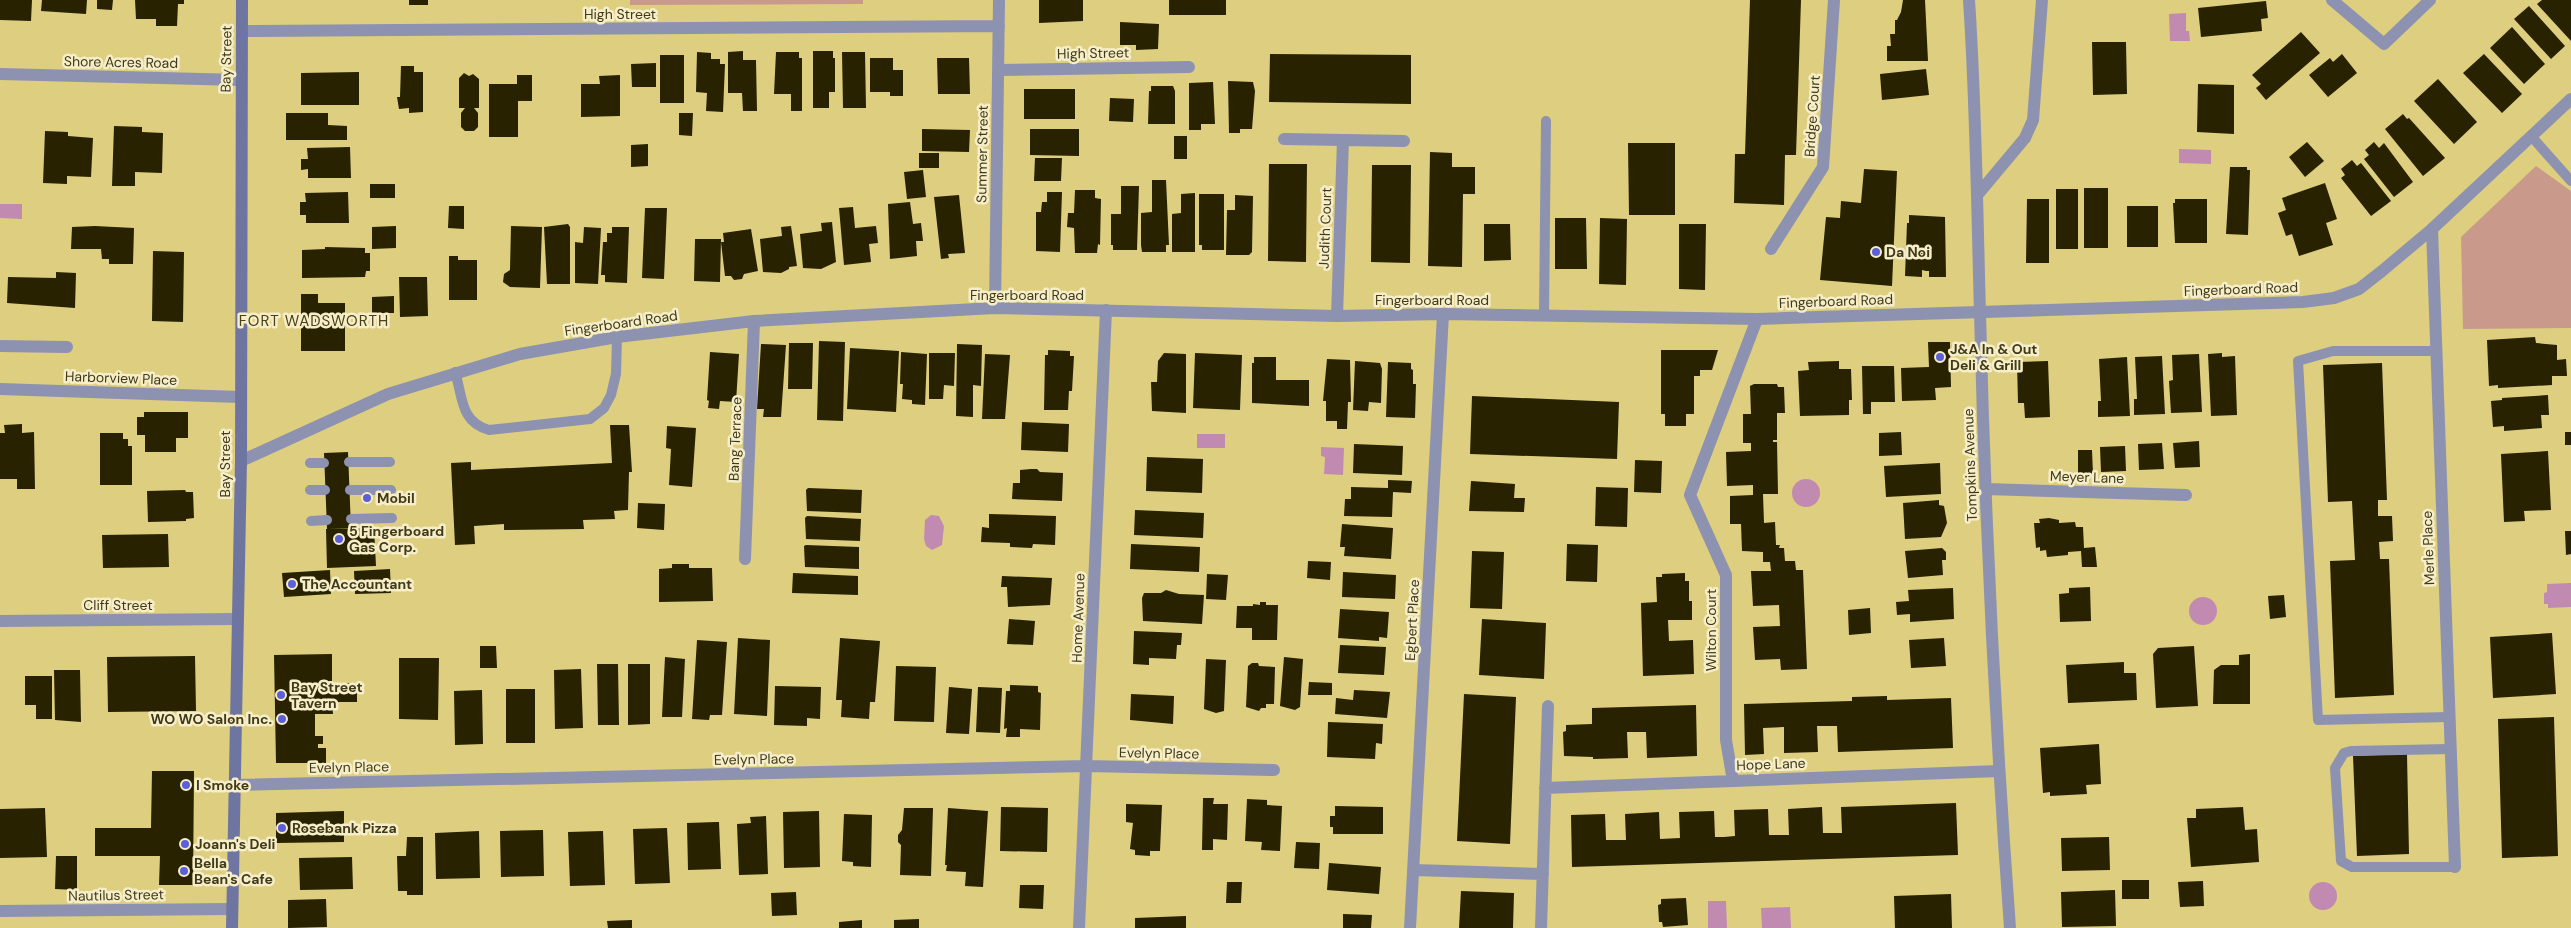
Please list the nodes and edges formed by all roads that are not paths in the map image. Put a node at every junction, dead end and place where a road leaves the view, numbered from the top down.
1 (242, 0) edge
2 (999, 0) edge
3 (1834, 0) edge
4 (1969, 0) edge
5 (2042, 0) edge
6 (2332, 0) edge
7 (2430, 0) edge
8 (999, 26) junction
9 (242, 31) junction
10 (1189, 67) dead end
11 (999, 70) junction
12 (0, 74) edge
13 (241, 80) junction
14 (2571, 99) edge
15 (1546, 121) dead end
16 (2531, 136) junction
17 (1284, 139) dead end
18 (1343, 140) junction
19 (1404, 141) dead end
20 (2571, 181) edge
21 (1979, 193) junction
22 (2432, 229) junction
23 (1771, 249) dead end
24 (995, 308) junction
25 (1106, 310) junction
26 (1980, 311) junction
27 (1443, 314) junction
28 (1337, 316) junction
29 (1544, 316) junction
30 (1757, 318) junction
31 (754, 321) junction
32 (617, 337) junction
33 (0, 346) edge
34 (68, 347) dead end
35 (2436, 351) junction
36 (454, 372) junction
37 (0, 389) edge
38 (240, 396) junction
39 (241, 461) junction
40 (349, 462) dead end
41 (390, 462) dead end
42 (310, 463) dead end
43 (324, 463) dead end
44 (1986, 489) junction
45 (310, 490) dead end
46 (325, 490) dead end
47 (350, 490) dead end
48 (391, 490) dead end
49 (2186, 495) dead end
50 (392, 518) dead end
51 (351, 519) dead end
52 (327, 520) dead end
53 (311, 521) dead end
54 (746, 559) dead end
55 (237, 618) junction
56 (0, 621) edge
57 (1548, 706) dead end
58 (2449, 717) junction
59 (2450, 749) junction
60 (1087, 766) junction
61 (1274, 770) dead end
62 (1998, 771) junction
63 (1733, 781) junction
64 (234, 785) junction
65 (1545, 788) junction
66 (2455, 867) joint
67 (1414, 870) junction
68 (1542, 874) junction
69 (232, 909) junction
70 (0, 911) edge
71 (232, 928) edge
72 (1079, 928) edge
73 (1410, 928) edge
74 (1541, 928) edge
75 (2010, 928) edge

1 - 9 main road, Bay Street
2 - 8 street, Summer Street
3 - 23 street, Bridge Court
4 - 21 street, Tompkins Avenue
5 - 21 street
6 - 7 street
8 - 9 street, High Street
8 - 11 street, Summer Street
9 - 13 main road, Bay Street
10 - 11 street, High Street
11 - 24 street, Summer Street
12 - 13 street, Shore Acres Road
13 - 38 main road, Bay Street
14 - 16 street, Fingerboard Road
15 - 29 lane
16 - 20 lane
16 - 22 street, Fingerboard Road
17 - 18 street
18 - 19 street
18 - 28 street, Judith Court
21 - 26 street, Tompkins Avenue
22 - 26 street, Fingerboard Road
22 - 35 street, Merle Place
24 - 25 street, Fingerboard Road
24 - 31 street, Fingerboard Road
25 - 28 street, Fingerboard Road
25 - 60 street, Home Avenue
26 - 30 street, Fingerboard Road
26 - 44 street, Tompkins Avenue
27 - 28 street, Fingerboard Road
27 - 29 street, Fingerboard Road
27 - 67 street, Egbert Place
29 - 30 street, Fingerboard Road
30 - 63 street, Wilton Court
31 - 32 street, Fingerboard Road
31 - 54 street, Bang Terrace
32 - 36 street, Fingerboard Road
32 - 36 lane
33 - 34 street
35 - 58 street, Merle Place
35 - 58 lane
36 - 39 street, Fingerboard Road
37 - 38 street, Harborview Place
38 - 39 main road, Bay Street
39 - 55 main road, Bay Street
40 - 41 lane
42 - 43 lane
44 - 49 street, Meyer Lane
44 - 62 street, Tompkins Avenue
45 - 46 lane
47 - 48 lane
50 - 51 lane
52 - 53 lane
55 - 56 street, Cliff Street
55 - 64 main road, Bay Street
57 - 65 street
58 - 59 street, Merle Place
59 - 66 street, Merle Place
59 - 66 lane
60 - 61 street, Evelyn Place
60 - 64 street, Evelyn Place
60 - 72 street, Home Avenue
62 - 63 street, Hope Lane
62 - 75 street, Tompkins Avenue
63 - 65 street, Hope Lane
64 - 69 main road, Bay Street
65 - 68 street
67 - 68 street
67 - 73 street, Egbert Place
68 - 74 street
69 - 70 street, Nautilus Street
69 - 71 main road, Bay Street

